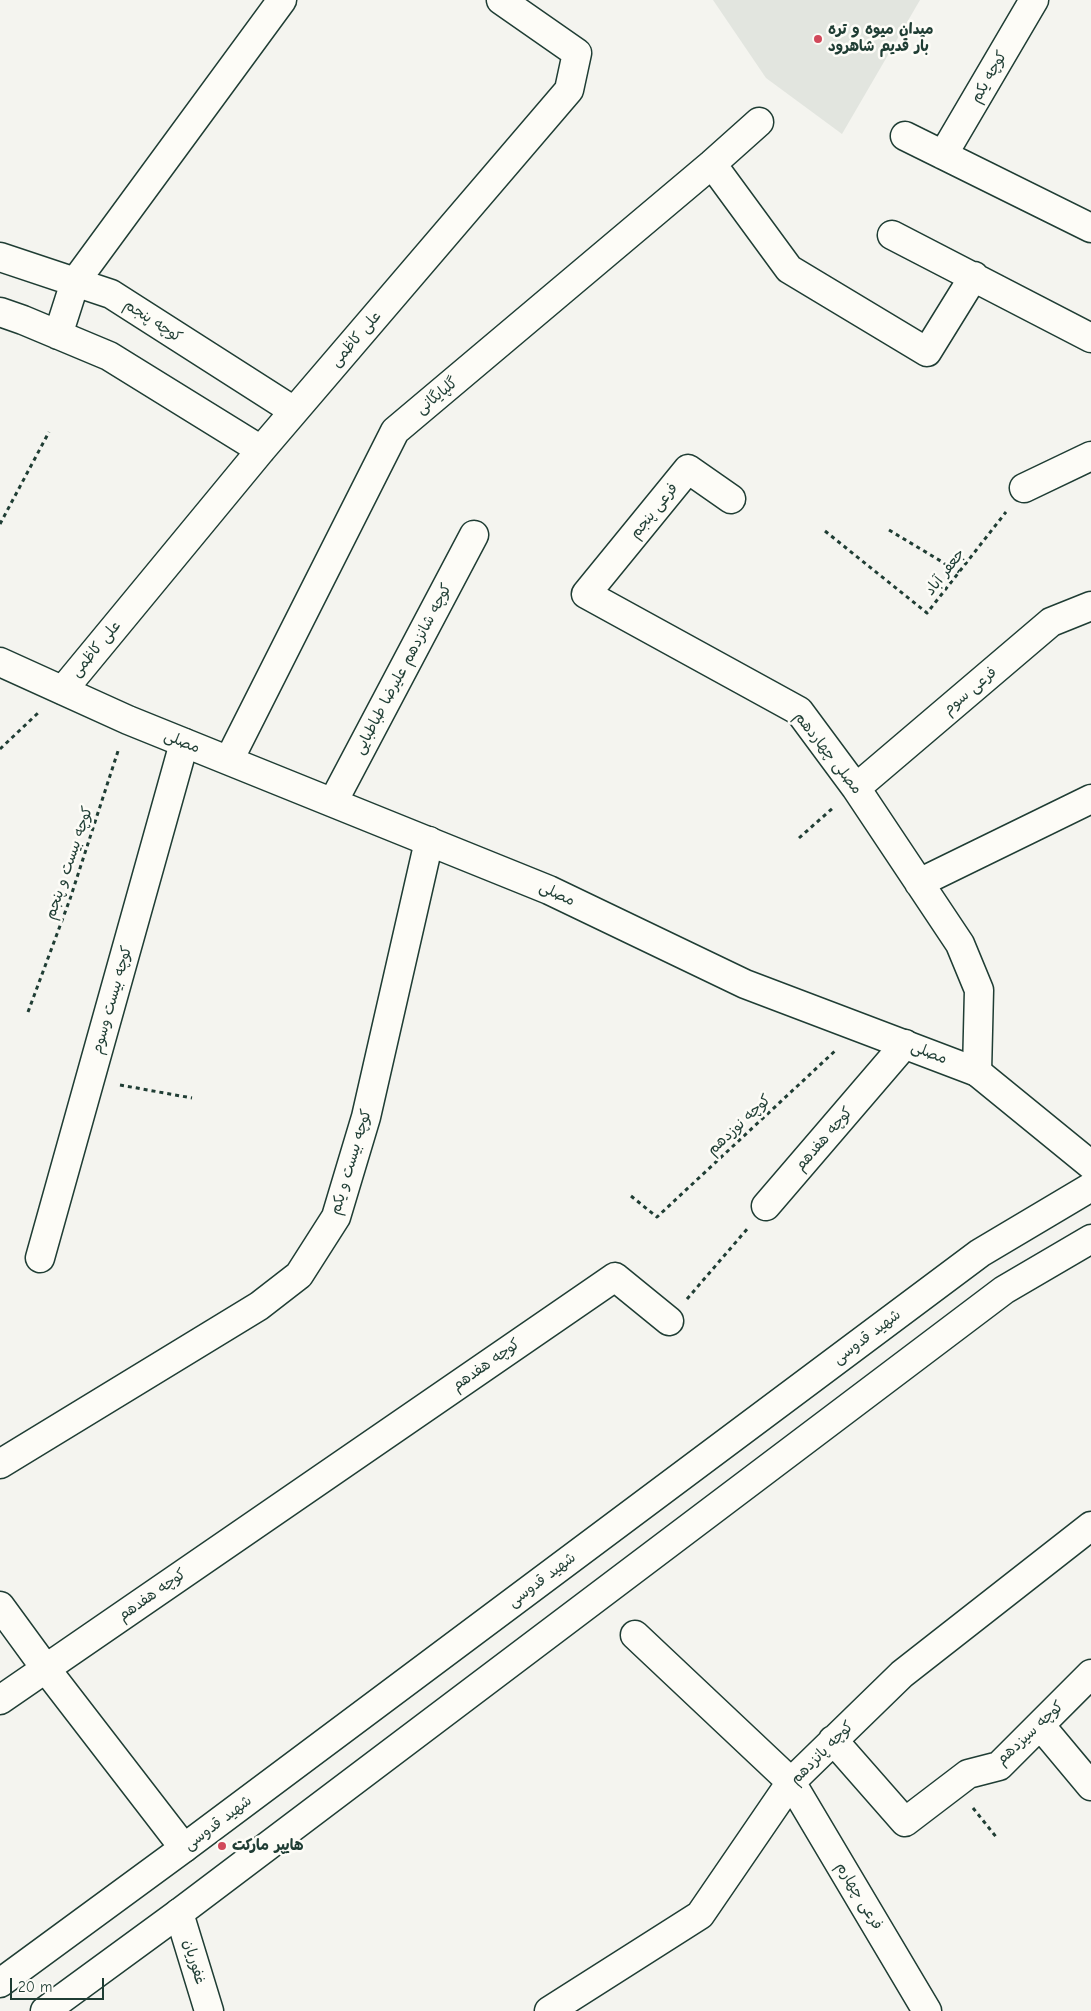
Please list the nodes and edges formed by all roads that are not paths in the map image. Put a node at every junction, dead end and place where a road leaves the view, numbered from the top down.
1 (282, 0) edge
2 (501, 0) edge
3 (1034, 0) edge
4 (759, 122) dead end
5 (905, 136) dead end
6 (943, 155) junction
7 (712, 164) junction
8 (1091, 228) edge
9 (892, 235) dead end
10 (0, 258) edge
11 (974, 276) junction
12 (75, 282) junction
13 (0, 312) edge
14 (58, 334) junction
15 (1091, 338) edge
16 (294, 412) junction
17 (261, 450) junction
18 (1091, 456) edge
19 (1024, 488) road end
20 (731, 499) dead end
21 (474, 536) dead end
22 (586, 594) joint
23 (1091, 606) edge
24 (0, 662) edge
25 (63, 690) junction
26 (184, 742) junction
27 (229, 760) junction
28 (856, 788) junction
29 (1091, 799) edge
30 (332, 802) junction
31 (429, 841) junction
32 (919, 883) junction
33 (905, 1044) junction
34 (977, 1072) junction
35 (1091, 1166) edge
36 (1091, 1187) edge
37 (766, 1206) road end
38 (1091, 1239) edge
39 (40, 1258) dead end
40 (669, 1321) road end
41 (0, 1464) edge
42 (1091, 1526) edge
43 (0, 1606) edge
44 (635, 1635) dead end
45 (46, 1669) junction
46 (1091, 1674) edge
47 (0, 1700) edge
48 (1040, 1726) junction
49 (833, 1740) junction
50 (791, 1782) junction
51 (1091, 1786) edge
52 (184, 1848) junction
53 (179, 1913) junction
54 (0, 1983) edge
55 (45, 2011) edge
56 (209, 2011) edge
57 (549, 2011) edge
58 (927, 2011) edge

1 - 12 street
2 - 16 street, علی کاظمی
3 - 6 street, کوچه یکم
4 - 7 street, گلپایگانی
5 - 6 street
6 - 8 street
7 - 11 street
7 - 27 street, گلپایگانی
9 - 11 street
10 - 12 street, کوچه پنجم
11 - 15 street
12 - 14 street
12 - 16 street, کوچه پنجم
13 - 14 street
14 - 17 street
16 - 17 street, علی کاظمی
17 - 25 street, علی کاظمی
18 - 19 street
20 - 22 street, فرعی پنجم
21 - 30 street, کوچه شانزدهم علیرضا طباطبایی
22 - 28 street, مصلی چهاردهم
23 - 28 street, فرعی سوم
24 - 25 street, مصلی
25 - 26 street, مصلی
26 - 27 street, مصلی
26 - 39 street, کوچه بیست وسوم
27 - 30 street, مصلی
28 - 32 street, مصلی چهاردهم
29 - 32 street
30 - 31 street, مصلی
31 - 33 street, مصلی
31 - 41 street, کوچه بیست و یکم
32 - 34 street, مصلی چهاردهم
33 - 34 street, مصلی
33 - 37 street, کوچه هفدهم
34 - 35 street, مصلی
36 - 52 street, شهید قدوسی
38 - 53 street
40 - 45 street, کوچه هفدهم
42 - 49 street, کوچه پانزدهم
43 - 45 street
44 - 50 street, فرعی چهارم
45 - 47 street, کوچه هفدهم
45 - 52 street
46 - 48 street, کوچه سیزدهم
48 - 49 street, کوچه سیزدهم
48 - 51 street
49 - 50 street, کوچه پانزدهم
50 - 57 street, کوچه پانزدهم
50 - 58 street, فرعی چهارم
52 - 54 street, شهید قدوسی
53 - 55 street
53 - 56 street, غفوریان

